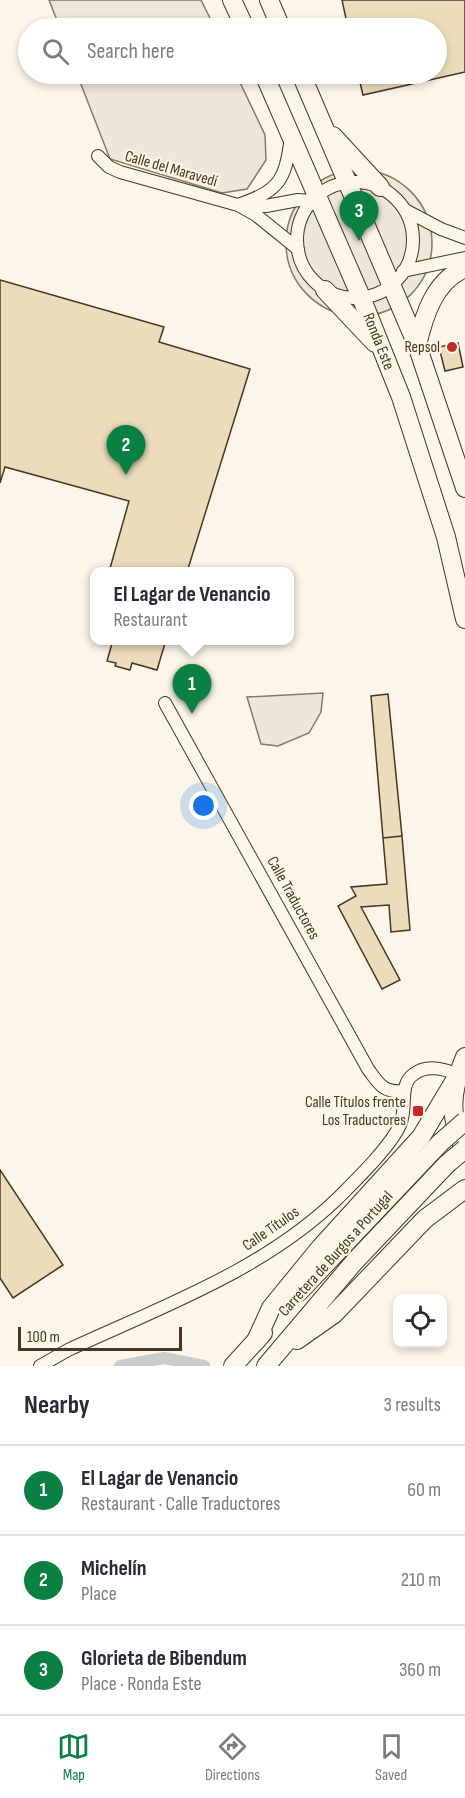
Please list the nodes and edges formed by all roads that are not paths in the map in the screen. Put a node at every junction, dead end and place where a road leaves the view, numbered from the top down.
1 (232, 0) edge
2 (269, 0) edge
3 (240, 18) edge
4 (277, 18) edge
5 (268, 84) edge
6 (305, 84) edge
7 (325, 128) junction
8 (291, 135) junction
9 (98, 156) dead end
10 (347, 182) junction
11 (380, 187) junction
12 (314, 198) junction
13 (238, 205) junction
14 (405, 210) junction
15 (465, 238) edge
16 (298, 249) junction
17 (465, 258) edge
18 (465, 268) edge
19 (397, 278) junction
20 (326, 290) junction
21 (361, 297) junction
22 (417, 345) junction
23 (381, 349) junction
24 (465, 488) edge
25 (465, 619) edge
26 (165, 703) dead end
27 (465, 1057) edge
28 (456, 1077) junction
29 (404, 1091) junction
30 (465, 1121) edge
31 (465, 1150) edge
32 (465, 1189) edge
33 (252, 1345) junction
34 (274, 1357) edge
35 (40, 1366) edge
36 (233, 1366) edge

1 - 3 highway
2 - 4 highway
5 - 8 highway, Ronda Este
6 - 7 highway, Ronda Este
7 - 10 highway, Ronda Este
7 - 11 highway
8 - 12 highway, Ronda Este
8 - 13 street
9 - 13 street, Calle del Maravedí
10 - 11 street
10 - 12 street
10 - 19 highway, Ronda Este
11 - 14 street
12 - 13 street, Calle del Maravedí
12 - 16 street
12 - 21 highway, Ronda Este
13 - 16 street, Calle del Maravedí
14 - 15 street
14 - 19 street
16 - 20 street
17 - 19 street
18 - 22 highway
19 - 21 street
19 - 22 highway, Ronda Este
20 - 21 street
20 - 23 highway
21 - 23 highway, Ronda Este
22 - 24 highway, Ronda Este
23 - 25 highway, Ronda Este
26 - 29 street, Calle Traductores
27 - 28 highway
28 - 29 street
28 - 31 highway
28 - 33 highway
29 - 35 street, Calle Títulos
30 - 33 highway, Carretera de Burgos a Portugal, bridge
31 - 34 highway, Carretera de Burgos a Portugal, bridge
32 - 34 highway
33 - 36 highway, Carretera de Burgos a Portugal

